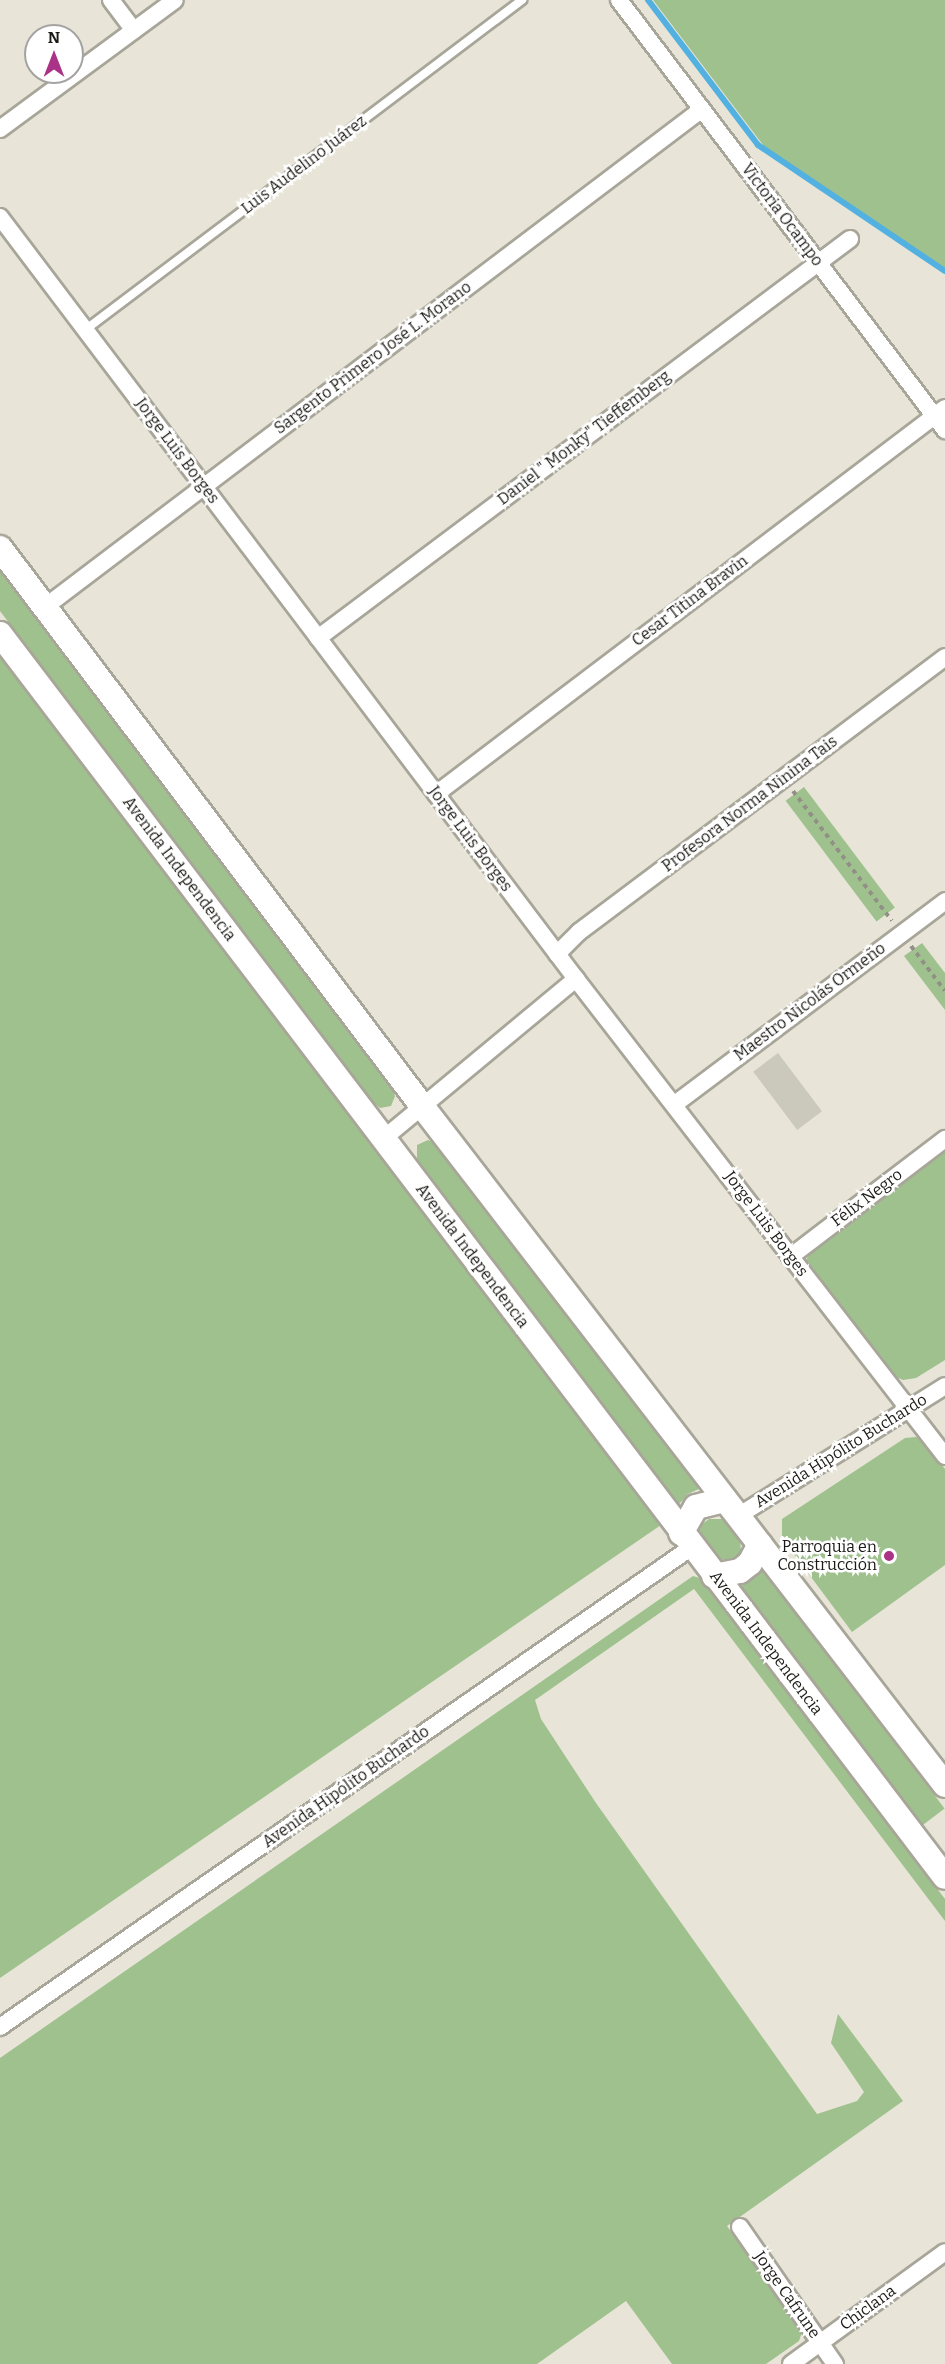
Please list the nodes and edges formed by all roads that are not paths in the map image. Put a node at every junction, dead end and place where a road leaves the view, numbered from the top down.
1 (111, 0) edge
2 (175, 0) edge
3 (522, 0) edge
4 (619, 0) edge
5 (134, 30) junction
6 (702, 109) junction
7 (0, 129) edge
8 (0, 217) edge
9 (850, 239) dead end
10 (818, 263) junction
11 (85, 330) junction
12 (942, 418) edge
13 (203, 486) junction
14 (0, 548) edge
15 (45, 607) junction
16 (0, 634) edge
17 (318, 638) junction
18 (945, 657) edge
19 (436, 794) junction
20 (945, 901) edge
21 (557, 954) junction
22 (576, 980) junction
23 (675, 1104) junction
24 (422, 1107) junction
25 (384, 1138) junction
26 (945, 1139) edge
27 (789, 1257) junction
28 (945, 1386) edge
29 (909, 1408) junction
30 (945, 1456) edge
31 (732, 1508) junction
32 (687, 1540) junction
33 (760, 1544) junction
34 (714, 1576) junction
35 (945, 1785) edge
36 (945, 1877) edge
37 (0, 2027) edge
38 (740, 2227) dead end
39 (945, 2252) edge
40 (821, 2344) junction
41 (791, 2364) edge
42 (835, 2364) edge

1 - 5 street
2 - 5 street
3 - 11 lane, Luis Audelino Juárez
4 - 6 street, Victoria Ocampo
5 - 7 street
6 - 10 street, Victoria Ocampo
6 - 13 street, Sargento Primero José L. Morano
8 - 11 street, Jorge Luis Borges
9 - 10 street, Daniel " Monky" Tieffemberg
10 - 12 street, Victoria Ocampo
10 - 17 street, Daniel " Monky" Tieffemberg
11 - 13 street, Jorge Luis Borges
12 - 19 street, Cesar Titina Bravin
13 - 15 street, Sargento Primero José L. Morano
13 - 17 street, Jorge Luis Borges
14 - 15 main road
15 - 24 main road
16 - 25 main road, Avenida Independencia
17 - 19 street, Jorge Luis Borges
18 - 21 street, Profesora Norma Ninina Tais
19 - 21 street, Jorge Luis Borges
20 - 23 street, Maestro Nicolás Ormeño
21 - 22 street, Jorge Luis Borges
22 - 23 street, Jorge Luis Borges
22 - 24 street
23 - 27 street, Jorge Luis Borges
24 - 25 street
24 - 31 main road
25 - 32 main road, Avenida Independencia
26 - 27 street, Félix Negro
27 - 29 street, Jorge Luis Borges
28 - 29 street, Avenida Hipólito Buchardo
29 - 30 street, Jorge Luis Borges
29 - 31 street, Avenida Hipólito Buchardo
31 - 32 main road
31 - 33 main road
32 - 34 main road, Avenida Independencia
32 - 37 street, Avenida Hipólito Buchardo
33 - 34 main road
33 - 35 main road
34 - 36 main road, Avenida Independencia
38 - 40 street, Jorge Cafrune
39 - 40 street, Chiclana
40 - 41 street, Chiclana
40 - 42 street, Jorge Cafrune

